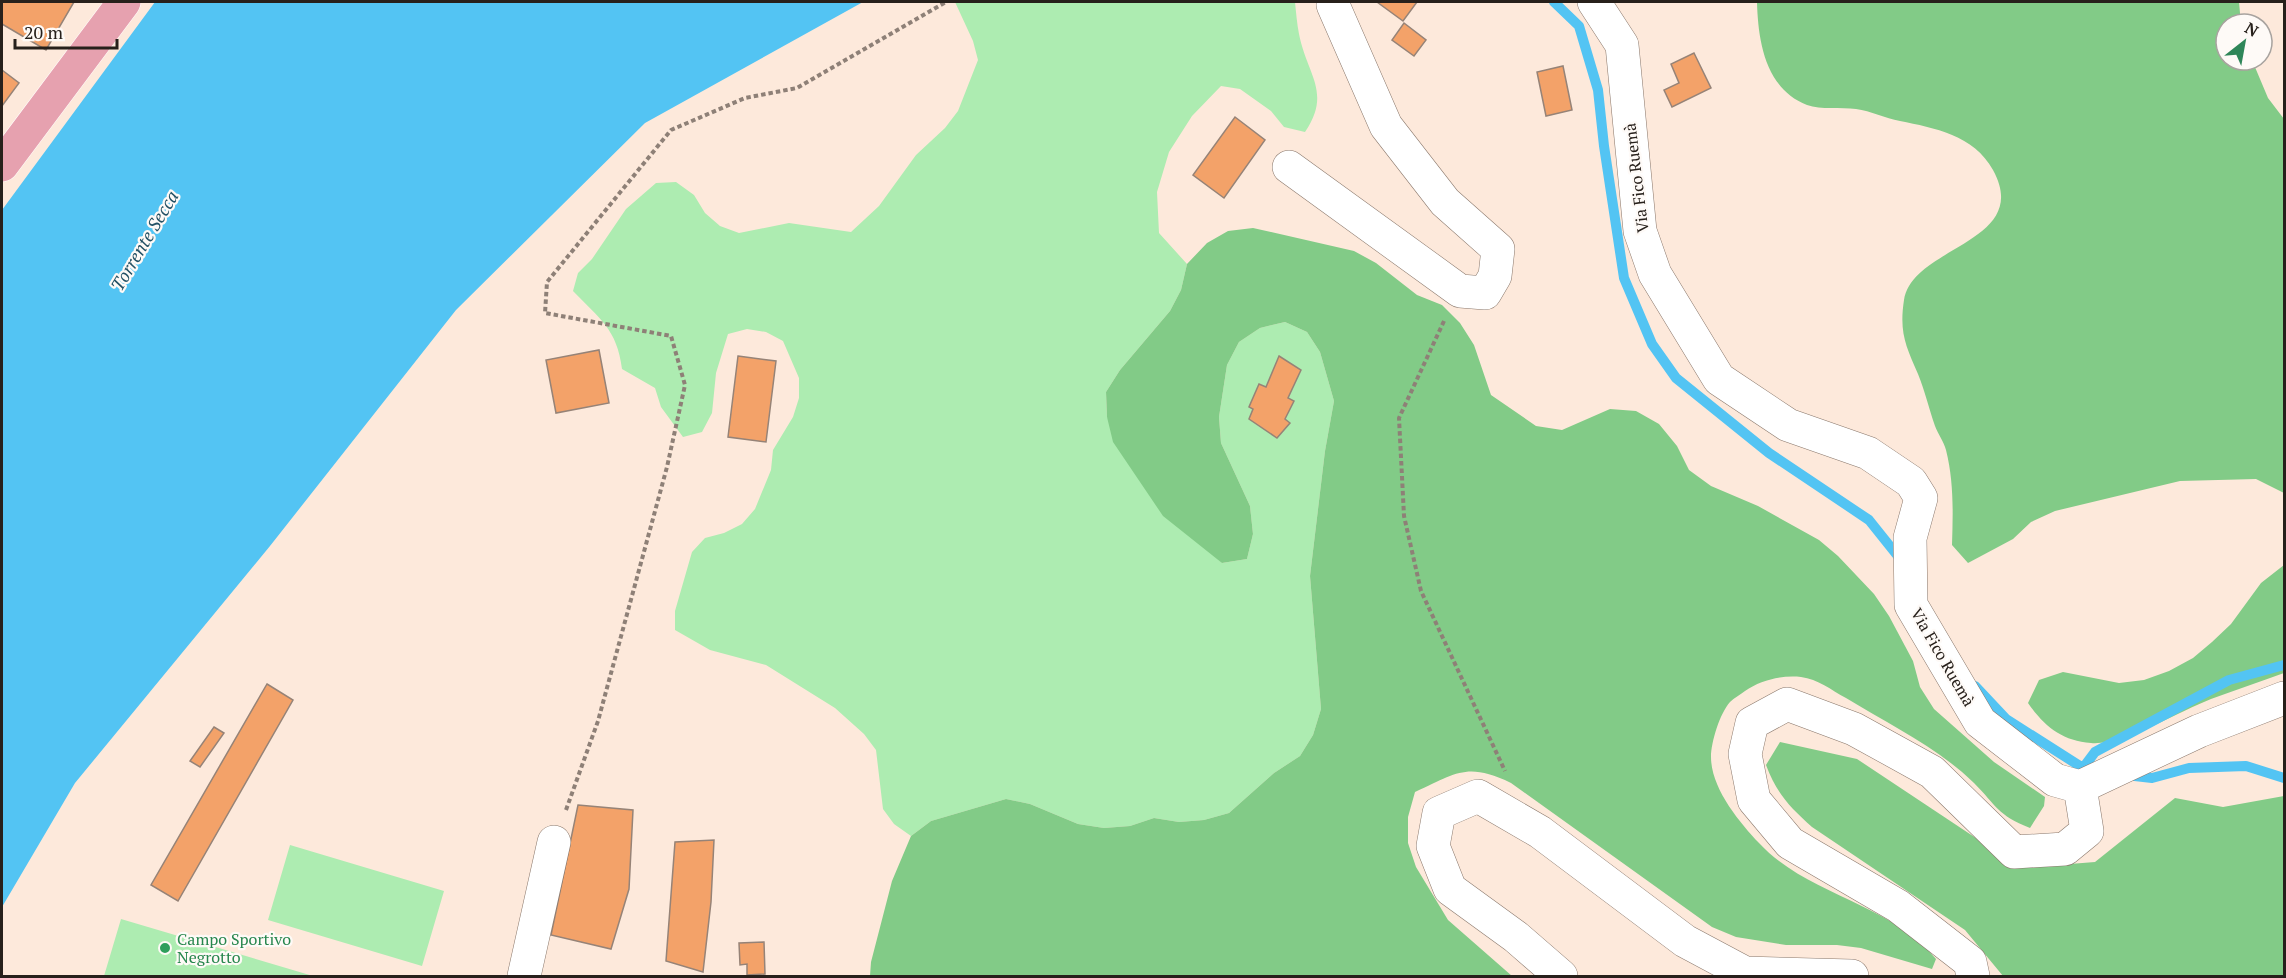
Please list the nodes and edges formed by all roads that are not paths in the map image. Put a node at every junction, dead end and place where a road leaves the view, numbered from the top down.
1 (124, 2) edge
2 (1334, 2) edge
3 (1594, 2) edge
4 (2, 165) edge
5 (1289, 167) dead end
6 (2284, 698) edge
7 (2080, 787) junction
8 (554, 842) road end
9 (524, 976) edge
10 (1561, 976) edge
11 (1852, 976) edge
12 (1973, 976) edge

1 - 4 main road
2 - 5 street
3 - 7 street, Via Fico Ruemà
6 - 7 street
7 - 12 street
8 - 9 street
10 - 11 street

